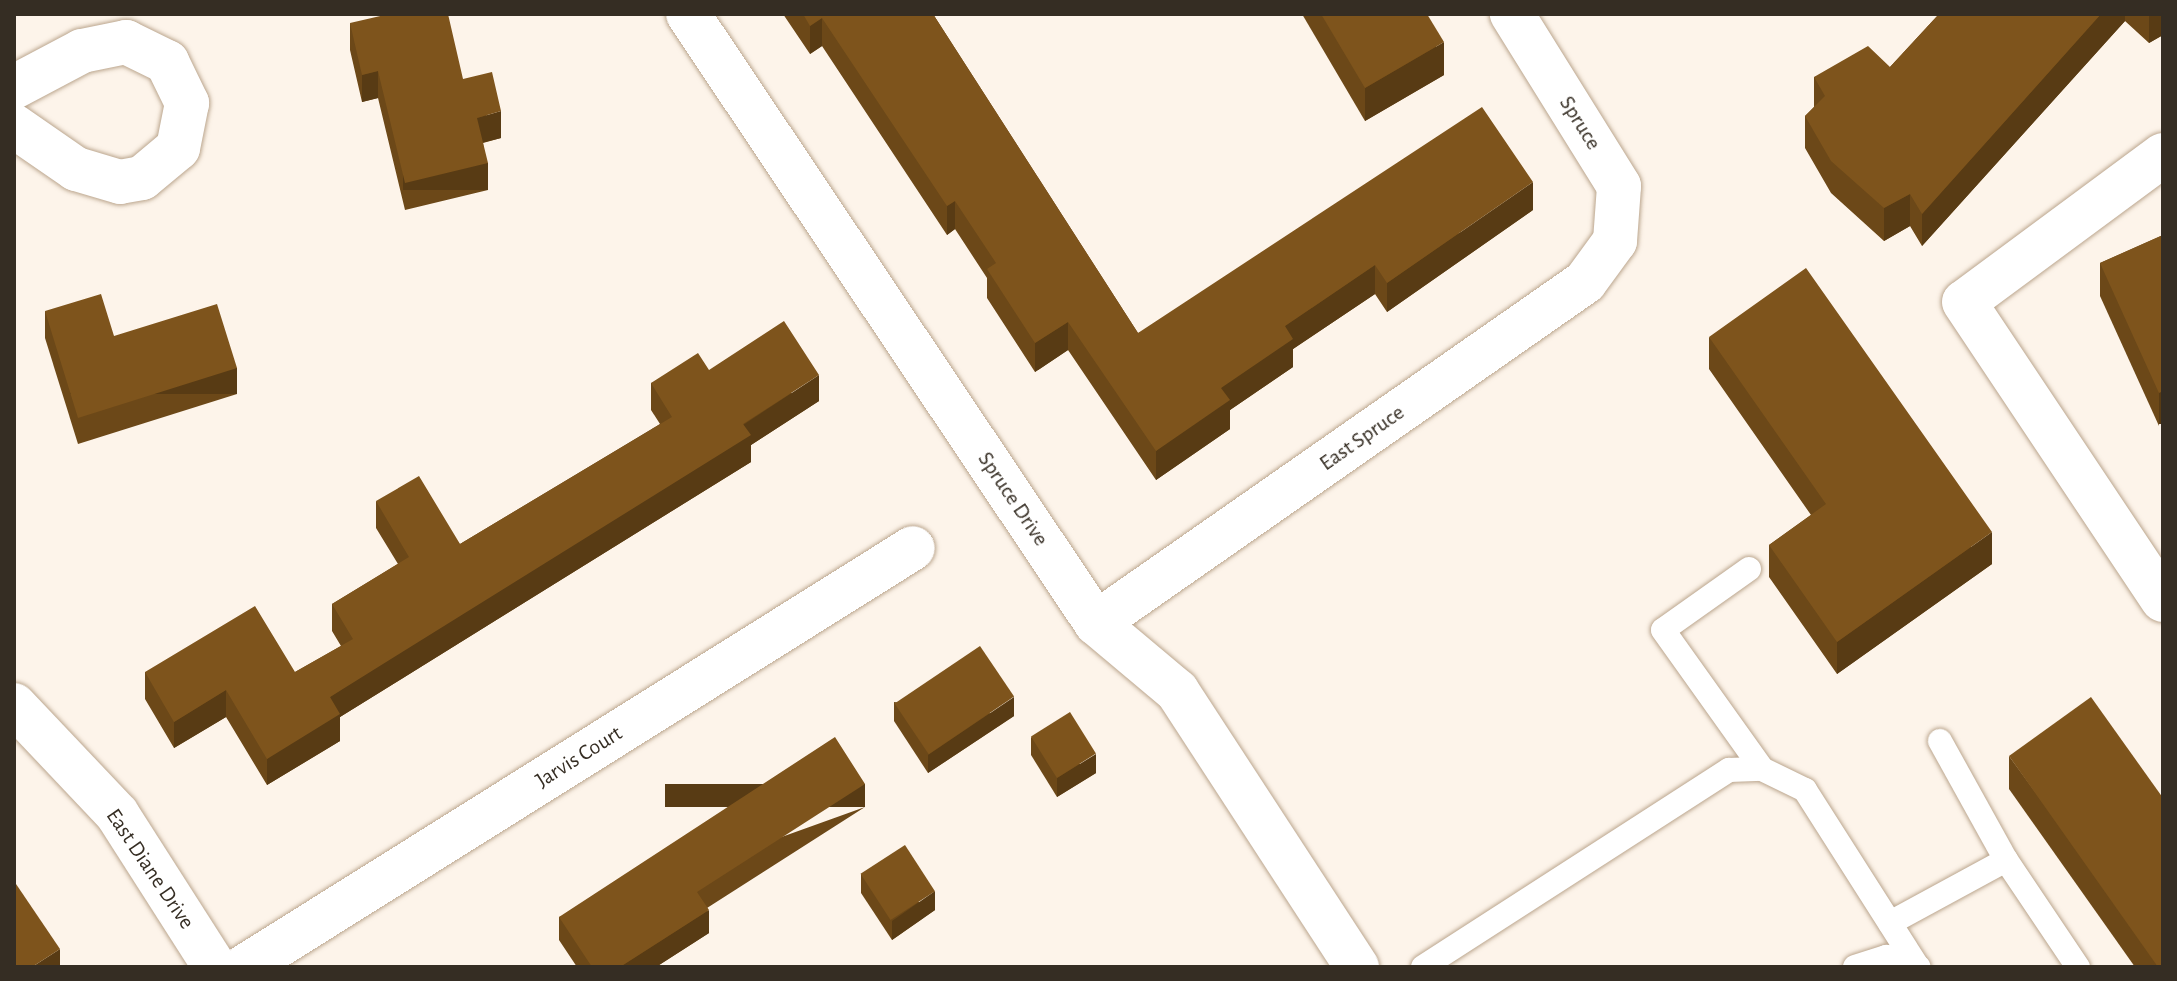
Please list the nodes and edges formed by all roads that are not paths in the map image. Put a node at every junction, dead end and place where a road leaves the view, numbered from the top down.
1 (688, 14) edge
2 (1512, 14) edge
3 (14, 87) edge
4 (14, 126) edge
5 (2163, 155) edge
6 (1615, 241) joint
7 (913, 548) dead end
8 (1749, 569) dead end
9 (2163, 600) edge
10 (1096, 623) junction
11 (1663, 630) junction
12 (1648, 651) dead end
13 (14, 705) edge
14 (1940, 741) dead end
15 (1762, 769) junction
16 (2006, 860) junction
17 (1890, 923) junction
18 (1917, 965) edge
19 (215, 967) edge
20 (244, 967) edge
21 (1357, 967) edge
22 (1423, 967) edge
23 (1855, 967) edge
24 (2078, 967) edge

1 - 10 street, Spruce Drive
2 - 6 street, Spruce
3 - 4 street
5 - 9 street
6 - 10 street, East Spruce
7 - 20 street, Jarvis Court
8 - 11 lane
10 - 21 street, Spruce Drive
11 - 12 lane
11 - 15 lane
13 - 19 street, East Diane Drive
14 - 16 lane
15 - 17 lane
15 - 22 lane
16 - 17 lane
16 - 24 lane
17 - 18 lane
18 - 23 lane

